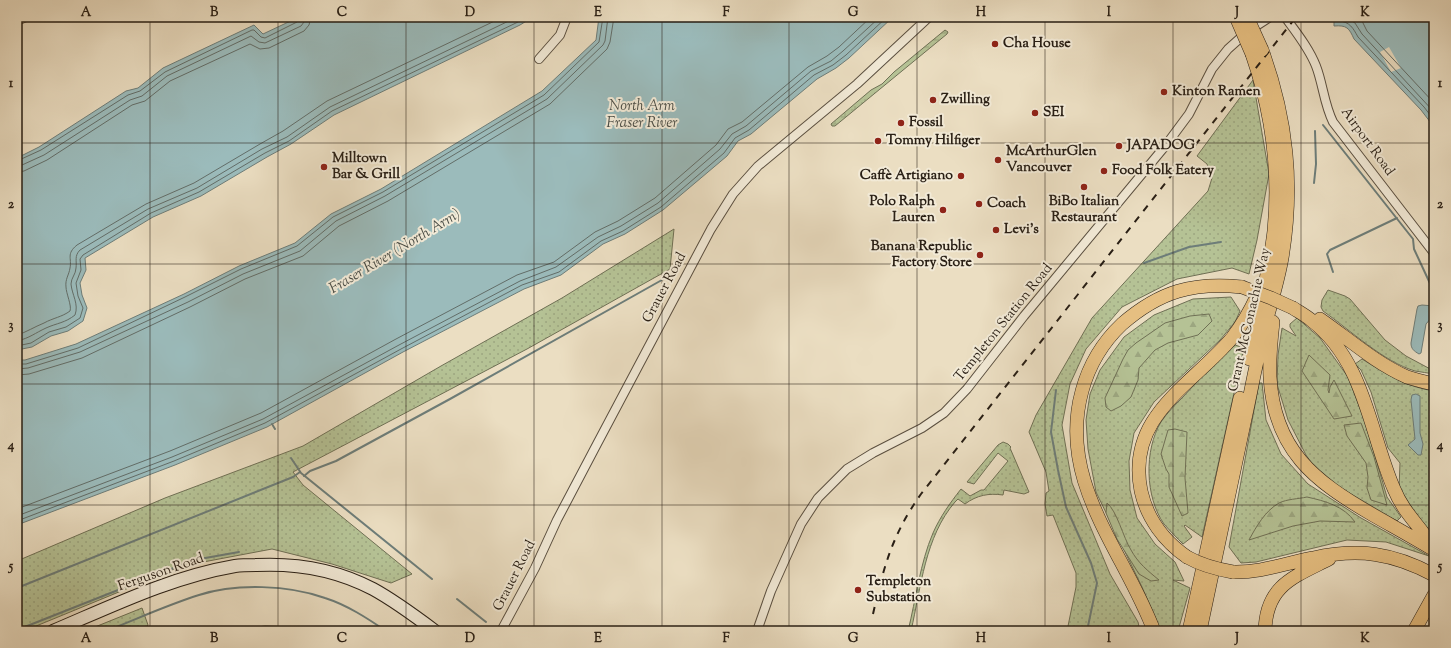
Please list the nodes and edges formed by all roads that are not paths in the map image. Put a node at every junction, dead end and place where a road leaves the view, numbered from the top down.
1 (26, 17) edge
2 (567, 17) edge
3 (929, 17) edge
4 (1236, 17) edge
5 (1247, 17) edge
6 (1270, 17) edge
7 (1284, 17) edge
8 (17, 21) edge
9 (1257, 52) junction
10 (539, 59) dead end
11 (1434, 253) edge
12 (1269, 264) junction
13 (1278, 275) junction
14 (1294, 306) junction
15 (1434, 384) edge
16 (1433, 550) edge
17 (1340, 554) junction
18 (1434, 575) edge
19 (1434, 595) edge
20 (1434, 613) edge
21 (53, 631) edge
22 (436, 631) edge
23 (501, 631) edge
24 (757, 631) edge
25 (1154, 631) edge
26 (1189, 631) edge
27 (1200, 631) edge
28 (1265, 631) edge
29 (1414, 631) edge
30 (1424, 631) edge

1 - 8 street
2 - 10 street
3 - 23 street, Grauer Road
4 - 9 main road, Grant McConachie Way, bridge
5 - 9 main road, Grant McConachie Way, bridge
6 - 24 street, Templeton Station Road
7 - 11 street, Airport Road
9 - 12 main road, Grant McConachie Way
9 - 13 main road, Grant McConachie Way
12 - 17 main road, bridge
12 - 26 main road, Grant McConachie Way
13 - 16 main road
13 - 27 main road, Grant McConachie Way
14 - 15 main road
14 - 16 main road
14 - 25 main road, bridge
17 - 18 main road
17 - 28 main road
19 - 29 main road
20 - 30 main road
21 - 22 street, Ferguson Road

